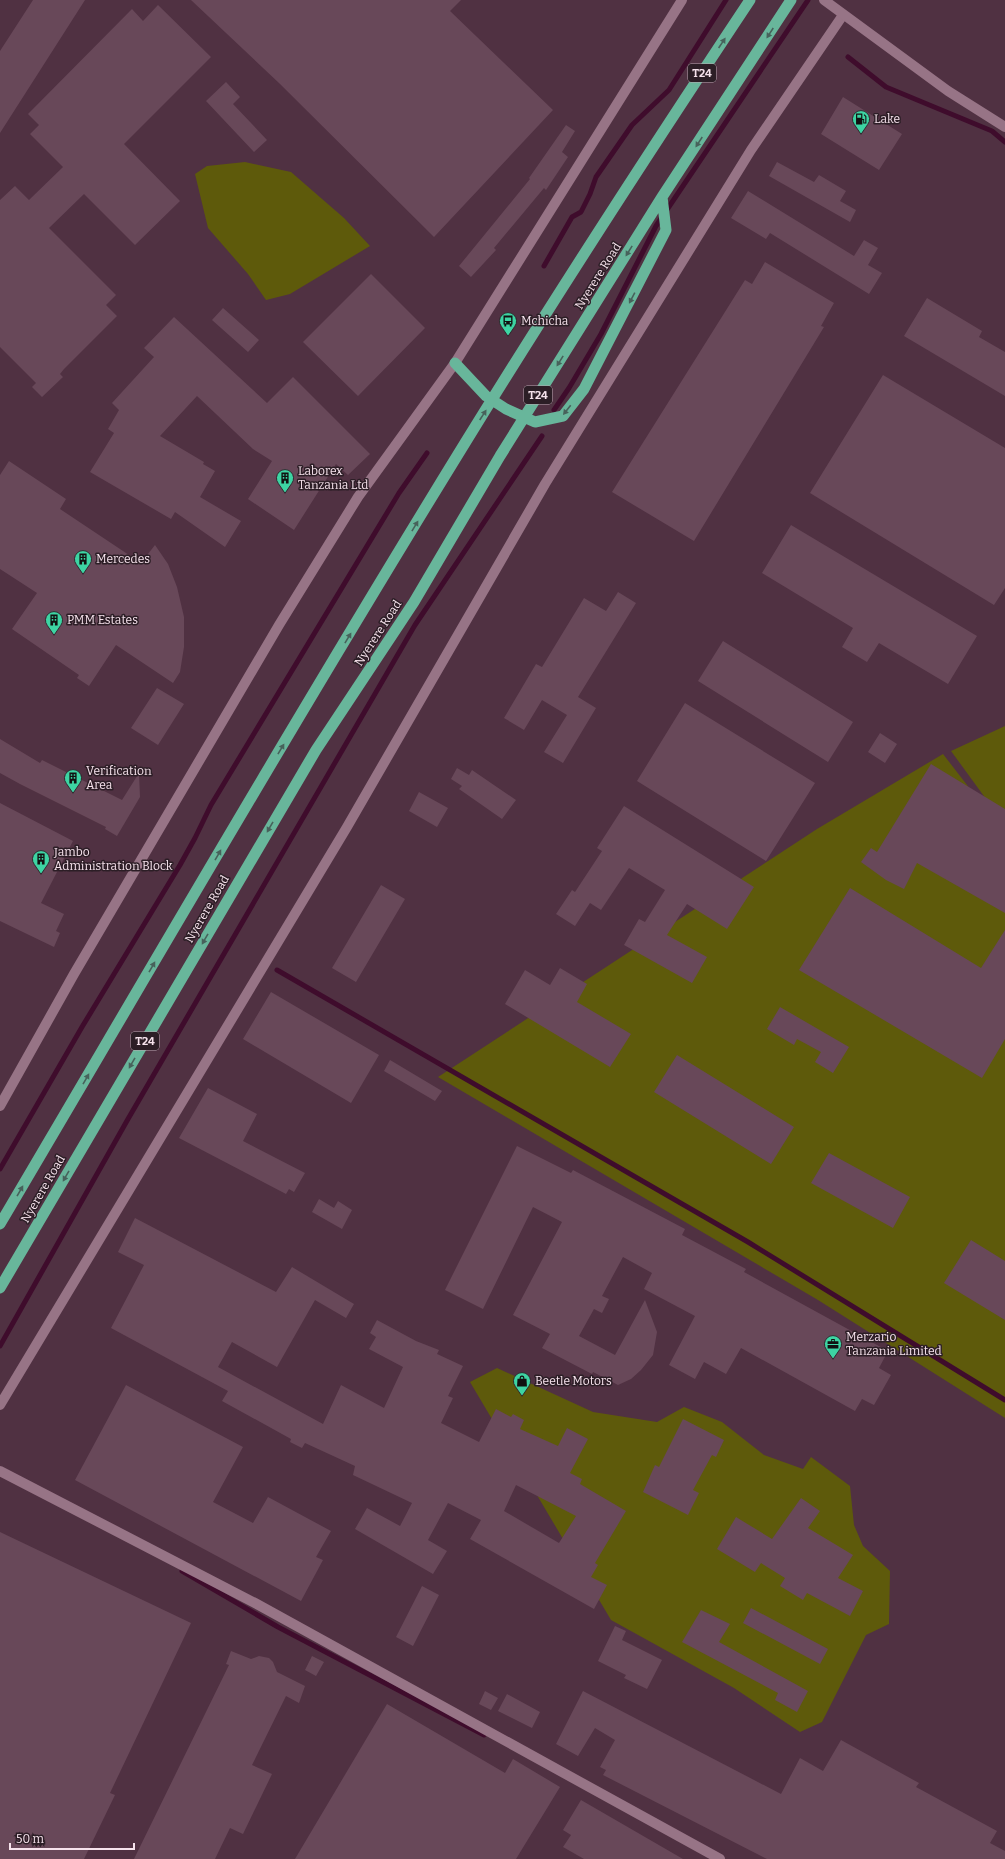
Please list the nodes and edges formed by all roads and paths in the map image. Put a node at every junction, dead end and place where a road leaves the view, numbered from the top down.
1 (682, 0) edge
2 (750, 0) edge
3 (791, 0) edge
4 (824, 0) edge
5 (843, 15) junction
6 (1005, 127) edge
7 (662, 197) junction
8 (455, 363) junction
9 (493, 400) junction
10 (524, 418) junction
11 (0, 1106) edge
12 (0, 1224) edge
13 (0, 1288) edge
14 (0, 1404) edge
15 (0, 1471) edge
16 (720, 1859) edge

1 - 8 street
9 -> 2 highway, Nyerere Road / T24
3 -> 7 highway, Nyerere Road / T24
4 - 5 street
5 - 6 street
5 - 14 street
7 -> 10 highway, Nyerere Road / T24
7 -> 10 highway
8 - 9 highway
8 - 11 street
9 - 10 highway
12 -> 9 highway, Nyerere Road / T24
10 -> 13 highway, Nyerere Road / T24
15 - 16 street

